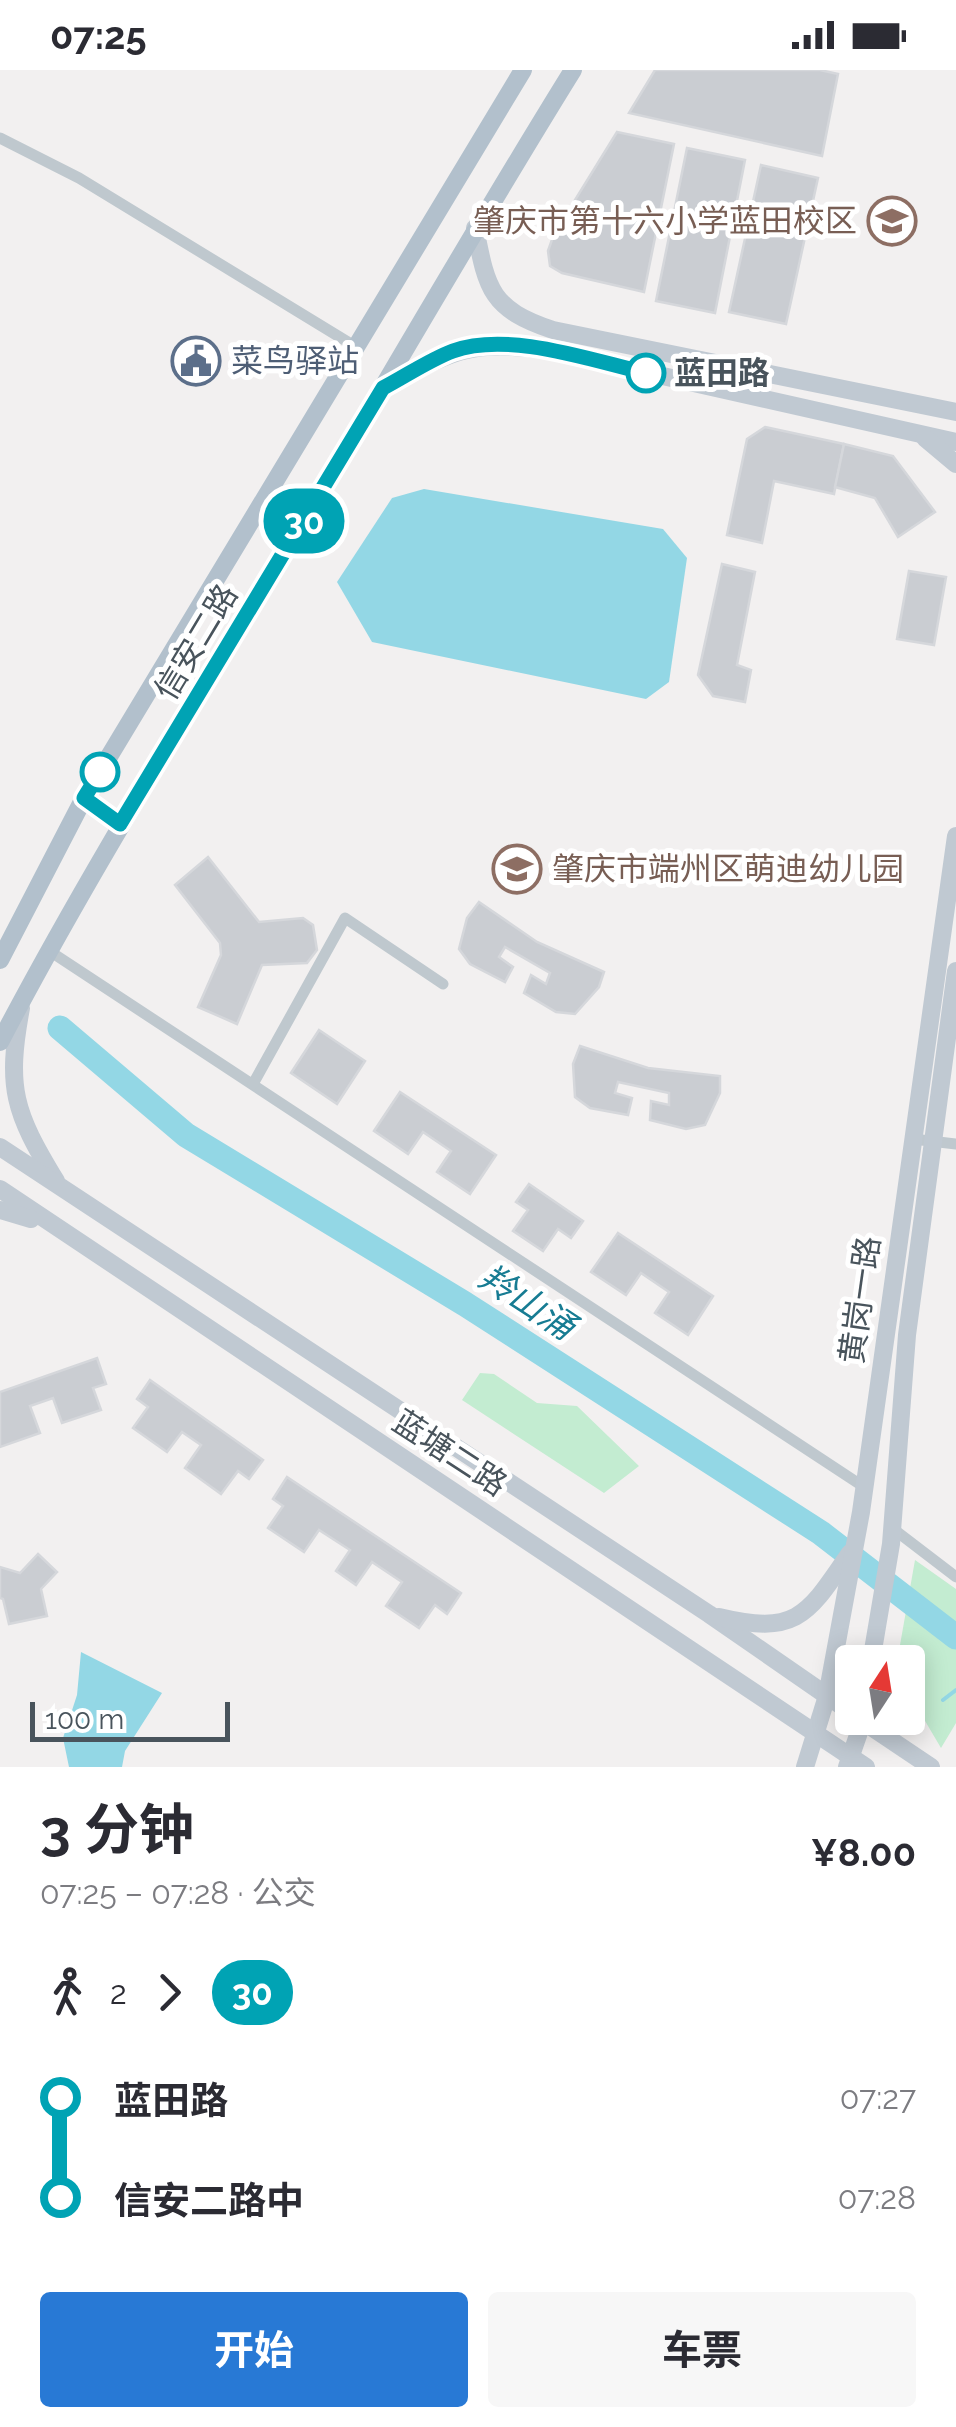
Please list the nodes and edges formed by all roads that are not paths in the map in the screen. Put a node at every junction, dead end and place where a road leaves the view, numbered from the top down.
1 (523, 70) edge
2 (573, 70) edge
3 (0, 138) edge
4 (476, 228) junction
5 (356, 347) junction
6 (383, 388) junction
7 (956, 412) edge
8 (921, 435) junction
9 (956, 442) edge
10 (956, 464) edge
11 (84, 798) junction
12 (120, 824) junction
13 (956, 836) edge
14 (51, 952) junction
15 (0, 960) edge
16 (956, 971) edge
17 (443, 984) dead end
18 (23, 998) junction
19 (0, 1042) edge
20 (253, 1084) junction
21 (913, 1140) junction
22 (933, 1140) junction
23 (956, 1144) edge
24 (0, 1147) edge
25 (59, 1186) junction
26 (0, 1190) edge
27 (0, 1210) edge
28 (46, 1223) junction
29 (864, 1487) junction
30 (891, 1536) junction
31 (855, 1547) junction
32 (956, 1578) edge
33 (709, 1614) junction
34 (873, 1645) edge
35 (828, 1696) junction
36 (835, 1701) edge
37 (816, 1731) junction
38 (857, 1735) edge
39 (885, 1735) edge
40 (855, 1763) edge
41 (805, 1767) edge
42 (931, 1767) edge

1 - 5 main road, 信安二路
2 - 4 main road, 信安二路
3 - 5 street
4 - 6 main road, 信安二路
4 - 7 main road
5 - 11 main road, 信安二路
6 - 8 main road
6 - 12 main road, 信安二路
8 - 9 main road
8 - 10 main road
11 - 12 main road
11 - 15 main road, 信安二路
12 - 14 main road, 信安二路
13 - 21 main road, 黄岗一路
14 - 18 main road, 信安二路
14 - 20 street
16 - 22 main road, 黄岗一路
17 - 20 street
18 - 19 main road, 信安二路
18 - 25 main road
20 - 29 street
21 - 22 street
21 - 29 main road, 黄岗一路
22 - 23 street
22 - 30 main road, 黄岗一路
24 - 25 main road, 蓝塘二路
25 - 33 main road, 蓝塘二路
26 - 28 main road, 蓝塘二路
27 - 28 main road
28 - 37 main road, 蓝塘二路
29 - 31 main road, 黄岗一路
30 - 32 street
30 - 34 main road, 黄岗一路
31 - 33 main road
31 - 35 main road, 黄岗一路
33 - 35 main road, 蓝塘二路
35 - 36 main road, 蓝塘二路
35 - 37 main road, 黄岗一路
37 - 40 main road, 蓝塘二路
37 - 41 main road, 黄岗一路
38 - 40 main road
39 - 42 main road, 蓝塘二路

